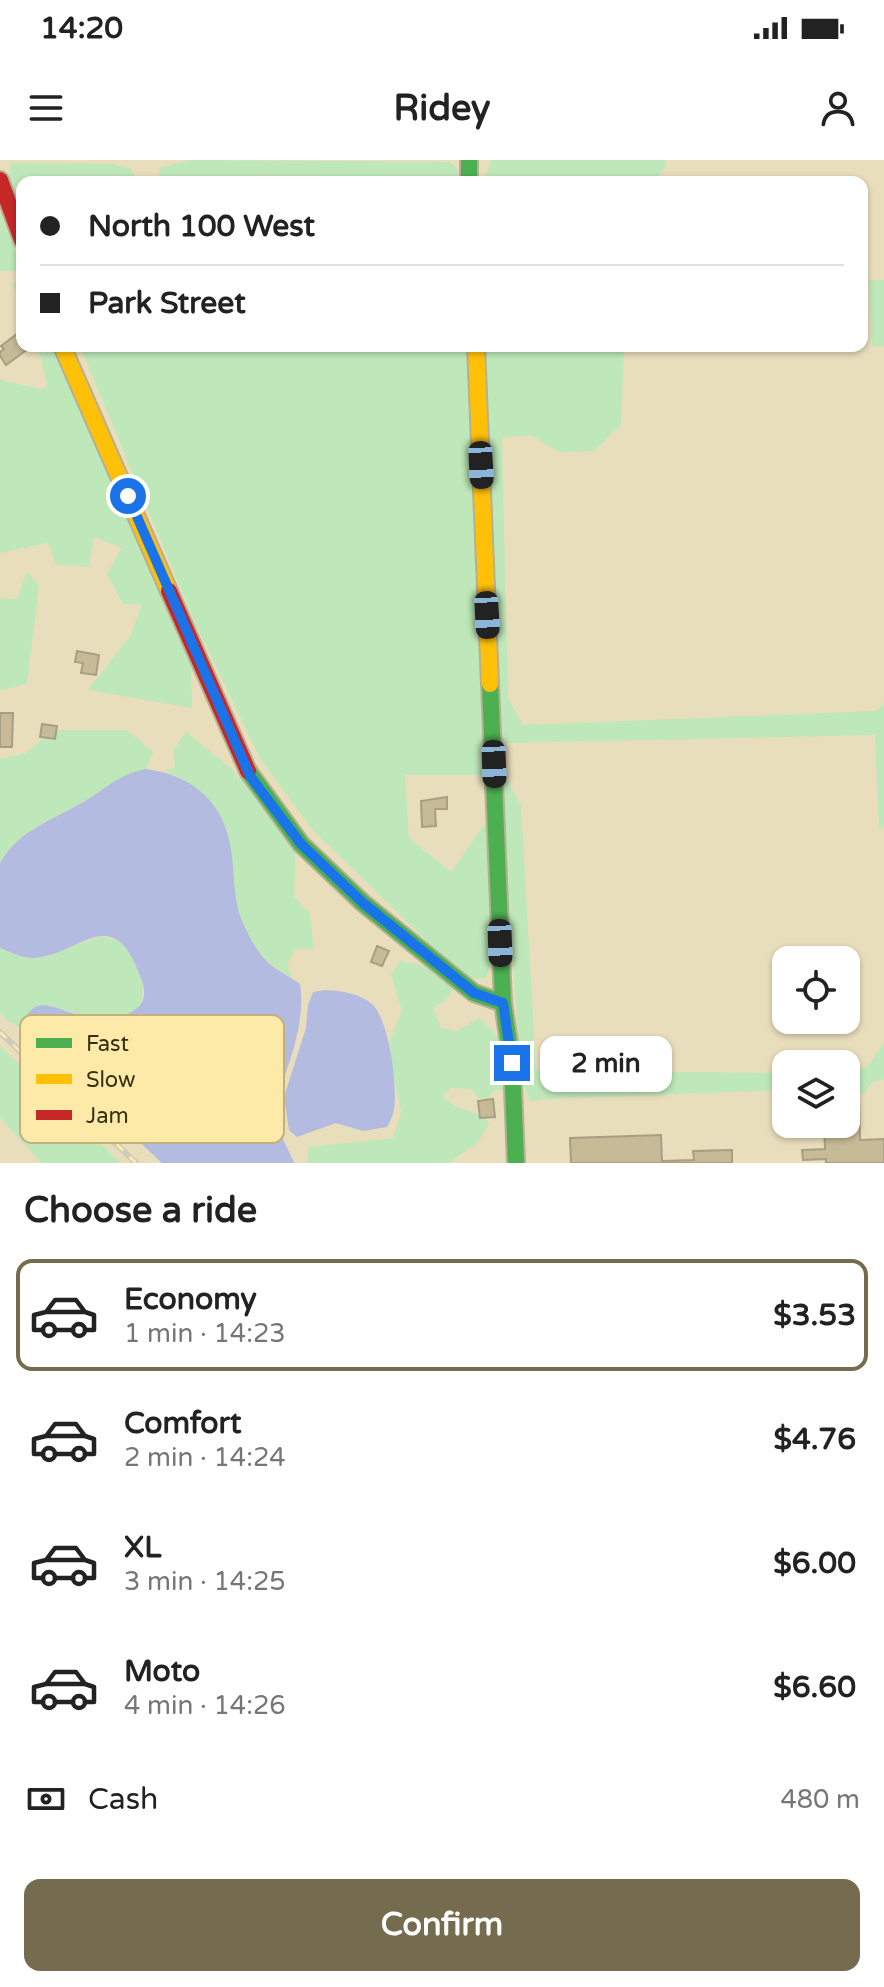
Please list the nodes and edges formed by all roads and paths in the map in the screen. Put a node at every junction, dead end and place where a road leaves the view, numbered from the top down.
1 (0, 180) edge
2 (16, 224) edge
3 (65, 352) edge
4 (476, 352) edge
5 (503, 1003) junction
6 (516, 1163) edge

1 - 2 street
3 - 5 street
4 - 5 street
5 - 6 street

